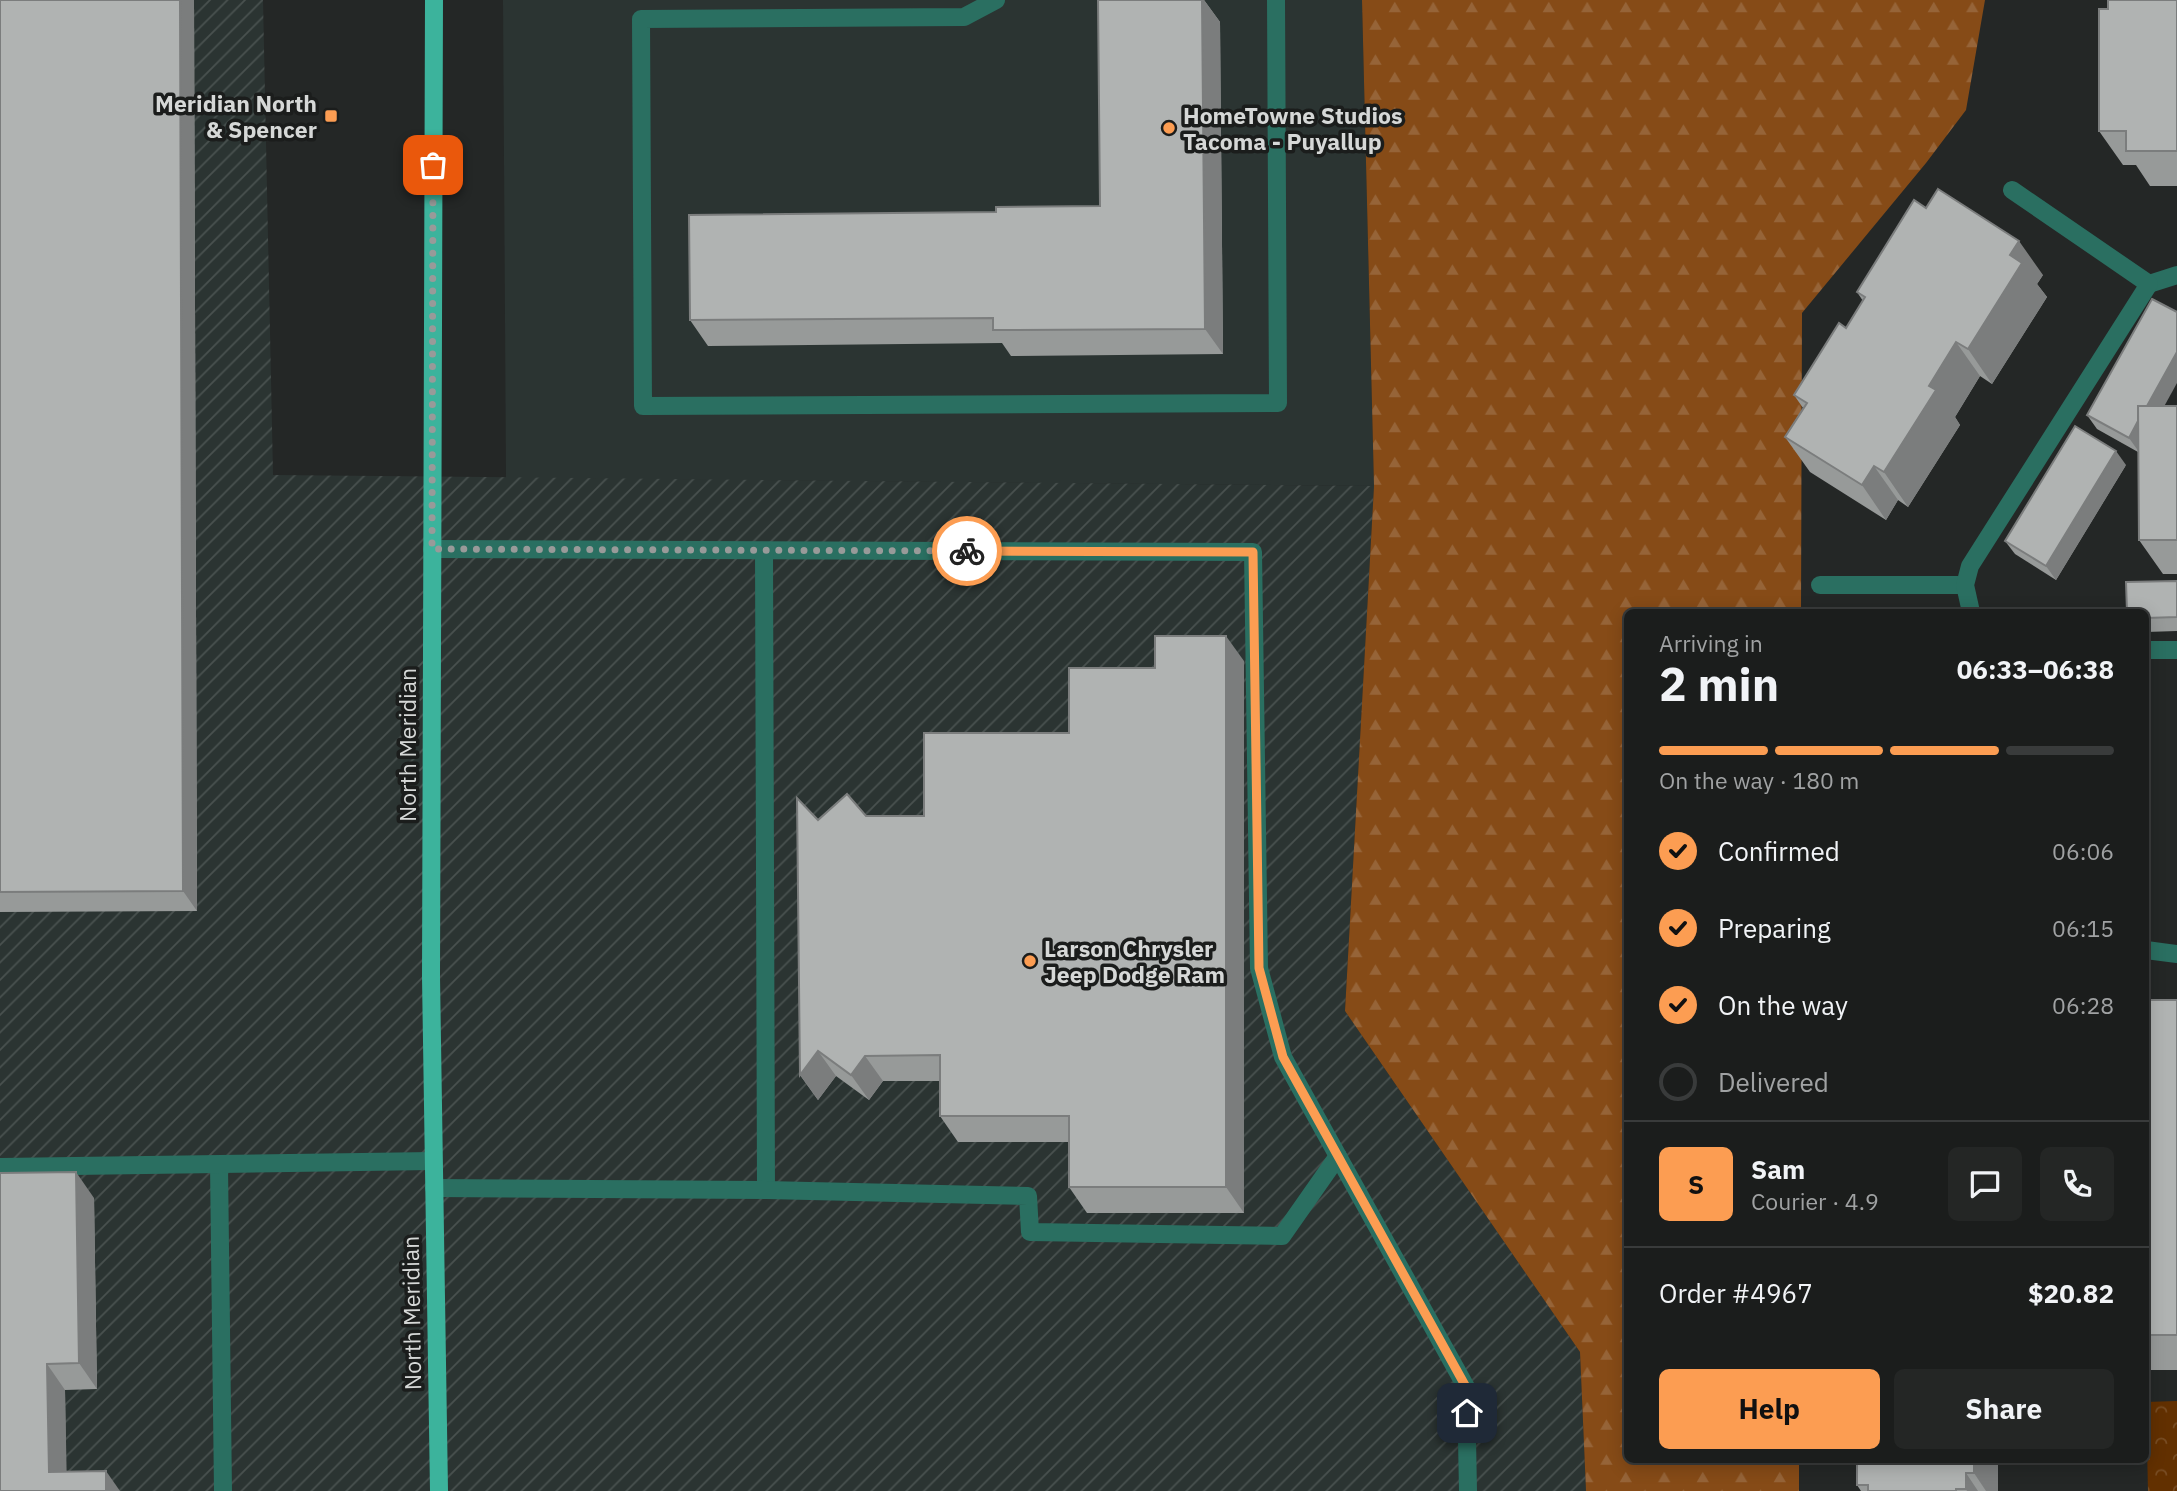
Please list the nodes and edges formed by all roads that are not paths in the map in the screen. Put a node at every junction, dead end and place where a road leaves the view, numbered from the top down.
1 (433, 0) edge
2 (996, 0) edge
3 (1276, 0) edge
4 (808, 9) edge
5 (2012, 190) dead end
6 (2177, 275) edge
7 (2149, 284) junction
8 (432, 549) junction
9 (764, 551) junction
10 (1821, 584) dead end
11 (1965, 584) junction
12 (1970, 609) edge
13 (2149, 650) edge
14 (2177, 650) edge
15 (2149, 950) edge
16 (2177, 954) edge
17 (1338, 1156) junction
18 (433, 1161) junction
19 (219, 1165) junction
20 (0, 1167) edge
21 (434, 1188) junction
22 (766, 1190) junction
23 (223, 1491) edge
24 (439, 1491) edge
25 (1468, 1491) edge

1 - 8 main road, North Meridian
2 - 4 lane
3 - 4 lane
5 - 7 lane
6 - 7 lane
7 - 11 lane
8 - 9 lane
8 - 18 main road, North Meridian
9 - 17 lane
9 - 22 lane
10 - 11 lane
11 - 12 lane
13 - 14 lane
15 - 16 lane
17 - 22 lane
17 - 25 lane
18 - 19 lane
18 - 21 main road, North Meridian
19 - 20 lane
19 - 23 lane
21 - 22 lane
21 - 24 main road, North Meridian

